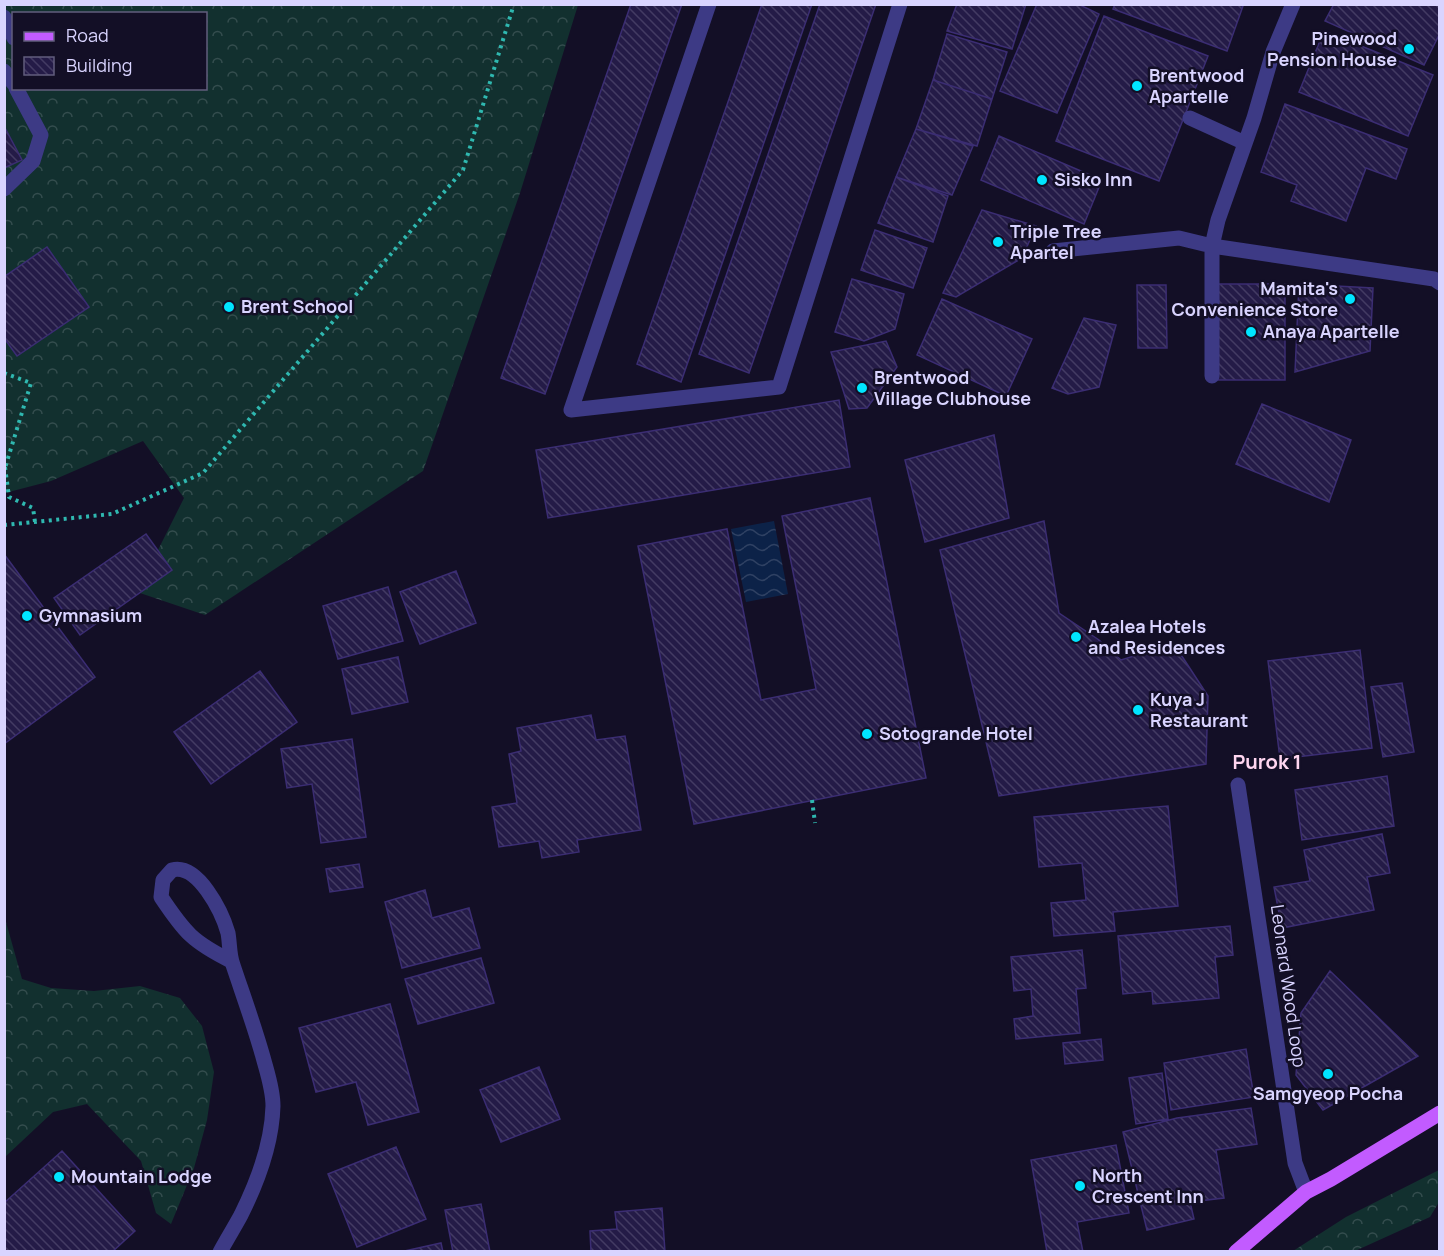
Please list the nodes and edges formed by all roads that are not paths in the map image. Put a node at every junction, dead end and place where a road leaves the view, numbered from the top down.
1 (709, 4) edge
2 (900, 4) edge
3 (1293, 4) edge
4 (4, 17) edge
5 (12, 34) edge
6 (18, 90) edge
7 (1190, 118) dead end
8 (1245, 143) junction
9 (4, 189) edge
10 (1212, 246) junction
11 (1053, 251) dead end
12 (1440, 283) edge
13 (1212, 376) dead end
14 (1238, 785) dead end
15 (231, 961) junction
16 (1440, 1113) edge
17 (1306, 1192) junction
18 (220, 1251) edge
19 (1236, 1251) edge

1 - 2 street
3 - 8 street
4 - 5 street
6 - 9 street
7 - 8 street
8 - 10 street
10 - 11 street
10 - 12 street
10 - 13 street
14 - 17 street, Leonard Wood Loop
15 - 15 street
15 - 18 street
16 - 17 main road
17 - 19 main road

